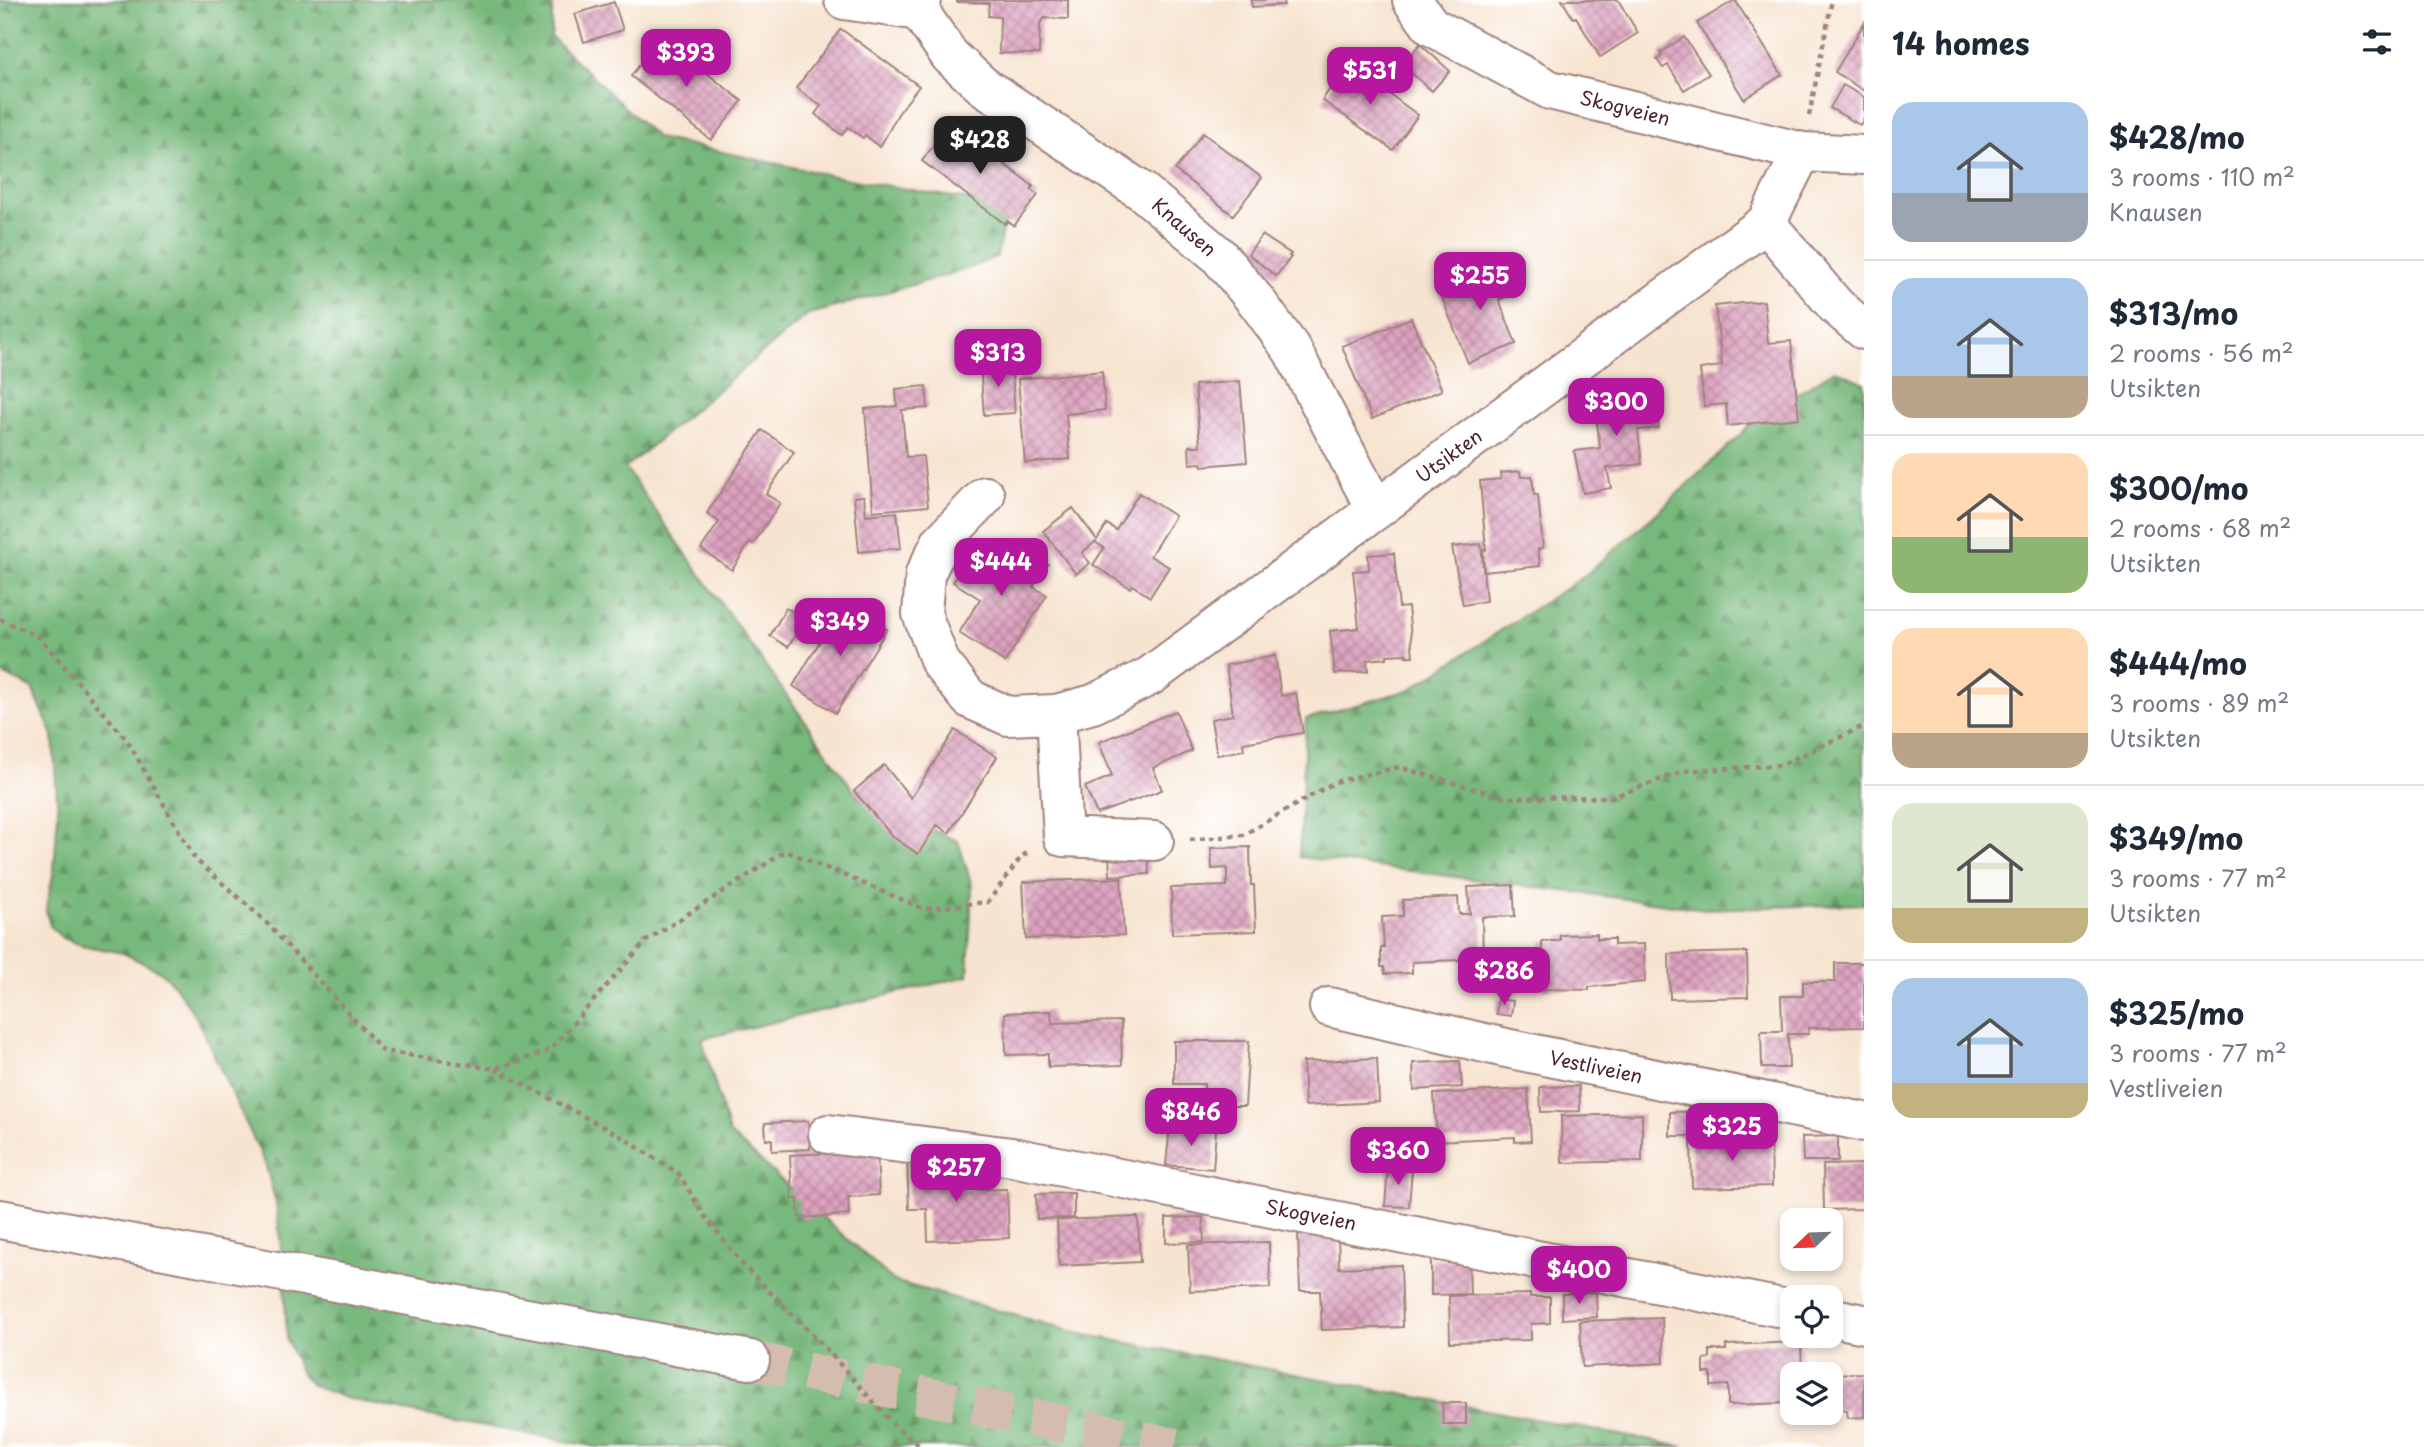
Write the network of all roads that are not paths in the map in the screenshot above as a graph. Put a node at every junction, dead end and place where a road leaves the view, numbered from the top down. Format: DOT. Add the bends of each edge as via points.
graph roads {
  1 [pos="844,0"];
  2 [pos="1412,0"];
  3 [pos="921,6"];
  4 [pos="1802,152"];
  5 [pos="1864,155"];
  6 [pos="1766,223"];
  7 [pos="1864,330"];
  8 [pos="985,496"];
  9 [pos="1376,510"];
  10 [pos="1056,714"];
  11 [pos="1154,841"];
  12 [pos="1329,1007"];
  13 [pos="1864,1122"];
  14 [pos="828,1134"];
  15 [pos="0,1219"];
  16 [pos="1780,1308"];
  17 [pos="1843,1320"];
  18 [pos="1864,1324"];
  19 [pos="750,1360"];
  1 -- 3 [label="street, Knausen"];
  2 -- 4 [label="street, Skogveien" via="1431,26 1550,90"];
  3 -- 9 [label="street, Knausen" via="950,57 984,86 1143,191 1218,256 1292,350"];
  4 -- 5 [label="street, Skogveien"];
  4 -- 6 [label="street, Utsikten"];
  6 -- 7 [label="street" via="1836,306"];
  6 -- 9 [label="street, Utsikten"];
  8 -- 10 [label="street, Utsikten" via="941,542 925,574 922,614 940,663 970,699 1008,716"];
  9 -- 10 [label="street, Utsikten" via="1150,676 1093,704"];
  10 -- 11 [label="street" via="1063,837"];
  12 -- 13 [label="street, Vestliveien"];
  14 -- 16 [label="street, Skogveien" via="1012,1157"];
  15 -- 19 [label="street"];
  17 -- 18 [label="street"];
}
